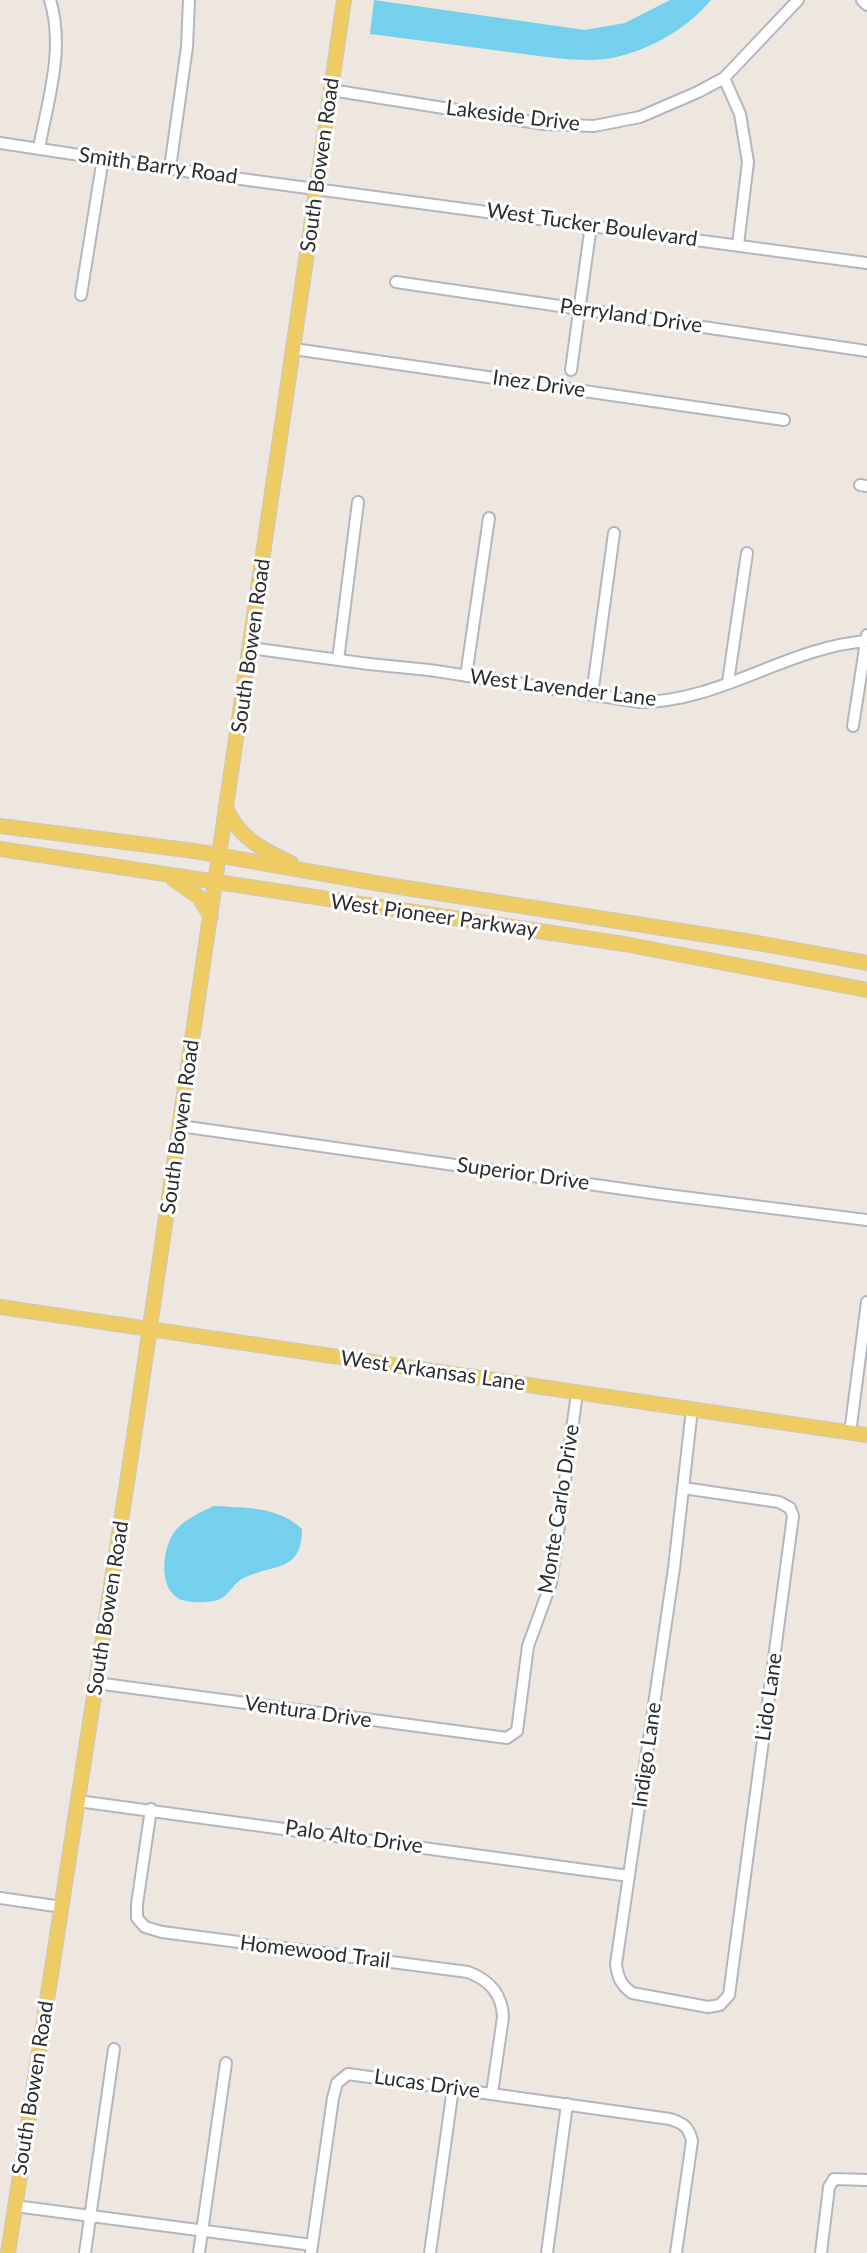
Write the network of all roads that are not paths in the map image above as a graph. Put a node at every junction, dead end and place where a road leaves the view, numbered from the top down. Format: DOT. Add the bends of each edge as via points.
graph roads {
  1 [pos="51,0"];
  2 [pos="189,0"];
  3 [pos="344,0"];
  4 [pos="798,0"];
  5 [pos="862,0"];
  6 [pos="867,5"];
  7 [pos="724,78"];
  8 [pos="331,90"];
  9 [pos="0,143"];
  10 [pos="39,148"];
  11 [pos="104,158"];
  12 [pos="170,168"];
  13 [pos="317,187"];
  14 [pos="591,225"];
  15 [pos="738,245"];
  16 [pos="867,263"];
  17 [pos="396,282"];
  18 [pos="81,295"];
  19 [pos="579,308"];
  20 [pos="294,349"];
  21 [pos="867,351"];
  22 [pos="571,370"];
  23 [pos="784,420"];
  24 [pos="358,501"];
  25 [pos="489,518"];
  26 [pos="614,533"];
  27 [pos="747,553"];
  28 [pos="867,639"];
  29 [pos="250,648"];
  30 [pos="338,660"];
  31 [pos="466,676"];
  32 [pos="728,682"];
  33 [pos="592,695"];
  34 [pos="853,726"];
  35 [pos="227,810"];
  36 [pos="0,826"];
  37 [pos="0,849"];
  38 [pos="220,856"];
  39 [pos="307,871"];
  40 [pos="158,874"];
  41 [pos="216,883"];
  42 [pos="509,903"];
  43 [pos="211,917"];
  44 [pos="500,926"];
  45 [pos="867,963"];
  46 [pos="867,990"];
  47 [pos="180,1126"];
  48 [pos="867,1220"];
  49 [pos="867,1302"];
  50 [pos="0,1306"];
  51 [pos="150,1329"];
  52 [pos="577,1393"];
  53 [pos="692,1409"];
  54 [pos="850,1433"];
  55 [pos="867,1435"];
  56 [pos="683,1488"];
  57 [pos="96,1683"];
  58 [pos="517,1731"];
  59 [pos="78,1801"];
  60 [pos="151,1809"];
  61 [pos="629,1876"];
  62 [pos="0,1898"];
  63 [pos="62,1907"];
  64 [pos="729,1995"];
  65 [pos="114,2049"];
  66 [pos="226,2063"];
  67 [pos="453,2088"];
  68 [pos="492,2093"];
  69 [pos="567,2104"];
  70 [pos="867,2180"];
  71 [pos="15,2206"];
  72 [pos="90,2216"];
  73 [pos="202,2231"];
  74 [pos="312,2249"];
  75 [pos="8,2253"];
  76 [pos="85,2253"];
  77 [pos="199,2253"];
  78 [pos="430,2253"];
  79 [pos="547,2253"];
  80 [pos="676,2253"];
  81 [pos="821,2253"];
  1 -- 10 [label="street" via="58,32"];
  2 -- 12 [label="street" via="187,47"];
  3 -- 8 [label="main road, South Bowen Road"];
  4 -- 7 [label="street, Lakeside Drive"];
  5 -- 6 [label="street"];
  7 -- 8 [label="street, Lakeside Drive" via="640,117 594,126 544,124"];
  7 -- 15 [label="street" via="740,114 748,162"];
  8 -- 13 [label="main road, South Bowen Road"];
  9 -- 10 [label="street, Smith Barry Road"];
  10 -- 11 [label="street, Smith Barry Road"];
  11 -- 12 [label="street, Smith Barry Road"];
  11 -- 18 [label="street"];
  12 -- 13 [label="street, Smith Barry Road"];
  13 -- 14 [label="street, West Tucker Boulevard"];
  13 -- 20 [label="main road, South Bowen Road"];
  14 -- 15 [label="street, West Tucker Boulevard"];
  14 -- 19 [label="street"];
  15 -- 16 [label="street, West Tucker Boulevard"];
  17 -- 19 [label="street, Perryland Drive"];
  19 -- 21 [label="street, Perryland Drive"];
  19 -- 22 [label="street"];
  20 -- 23 [label="street, Inez Drive"];
  20 -- 29 [label="main road, South Bowen Road"];
  24 -- 30 [label="street"];
  25 -- 31 [label="street"];
  26 -- 33 [label="street"];
  27 -- 32 [label="street"];
  28 -- 32 [label="street, West Lavender Lane" via="822,648"];
  28 -- 34 [label="street"];
  29 -- 30 [label="street, West Lavender Lane"];
  29 -- 35 [label="main road, South Bowen Road"];
  30 -- 31 [label="street, West Lavender Lane"];
  31 -- 33 [label="street, West Lavender Lane"];
  32 -- 33 [label="street, West Lavender Lane" via="658,702"];
  35 -- 38 [label="main road, South Bowen Road"];
  35 -- 39 [label="main road" via="238,832 249,841"];
  36 -- 38 [label="main road, West Pioneer Parkway"];
  37 -- 40 [label="main road, West Pioneer Parkway"];
  38 -- 39 [label="main road, West Pioneer Parkway"];
  38 -- 41 [label="main road, South Bowen Road"];
  39 -- 42 [label="main road, West Pioneer Parkway"];
  40 -- 41 [label="main road, West Pioneer Parkway"];
  40 -- 43 [label="main road" via="183,884 199,897"];
  41 -- 43 [label="main road, South Bowen Road"];
  41 -- 44 [label="main road, West Pioneer Parkway"];
  42 -- 44 [label="main road"];
  42 -- 45 [label="main road, West Pioneer Parkway"];
  43 -- 47 [label="main road, South Bowen Road"];
  44 -- 46 [label="main road, West Pioneer Parkway" via="647,948"];
  47 -- 48 [label="street, Superior Drive"];
  47 -- 51 [label="main road, South Bowen Road"];
  49 -- 54 [label="street"];
  50 -- 51 [label="main road, West Arkansas Lane"];
  51 -- 52 [label="main road, West Arkansas Lane"];
  51 -- 57 [label="main road, South Bowen Road"];
  52 -- 53 [label="main road, West Arkansas Lane"];
  52 -- 58 [label="street, Monte Carlo Drive" via="551,1583 528,1646"];
  53 -- 54 [label="main road, West Arkansas Lane"];
  53 -- 56 [label="street, Indigo Lane"];
  54 -- 55 [label="main road, West Arkansas Lane"];
  56 -- 61 [label="street, Indigo Lane"];
  56 -- 64 [label="street, Lido Lane" via="779,1502 790,1508 793,1516"];
  57 -- 58 [label="street, Ventura Drive" via="492,1737 507,1738"];
  57 -- 59 [label="main road, South Bowen Road"];
  59 -- 60 [label="street, Palo Alto Drive"];
  59 -- 63 [label="main road, South Bowen Road"];
  60 -- 61 [label="street, Palo Alto Drive"];
  60 -- 68 [label="street, Homewood Trail" via="137,1904 137,1918 145,1927 482,1977 494,1988 504,2017"];
  61 -- 64 [label="street, Indigo Lane" via="616,1965 624,1987 632,1993 708,2007 720,2005"];
  62 -- 63 [label="street"];
  63 -- 71 [label="main road, South Bowen Road"];
  65 -- 72 [label="street"];
  66 -- 73 [label="street"];
  67 -- 68 [label="street, Lucas Drive"];
  67 -- 74 [label="street, Lucas Drive" via="348,2074 337,2083"];
  67 -- 78 [label="street"];
  68 -- 69 [label="street, Lucas Drive"];
  69 -- 79 [label="street"];
  69 -- 80 [label="street, Lucas Drive" via="670,2118 687,2127 692,2141"];
  70 -- 81 [label="street" via="834,2179 829,2187"];
  71 -- 72 [label="street"];
  71 -- 75 [label="main road, South Bowen Road"];
  72 -- 73 [label="street"];
  72 -- 76 [label="street"];
  73 -- 74 [label="street"];
  73 -- 77 [label="street"];
}
